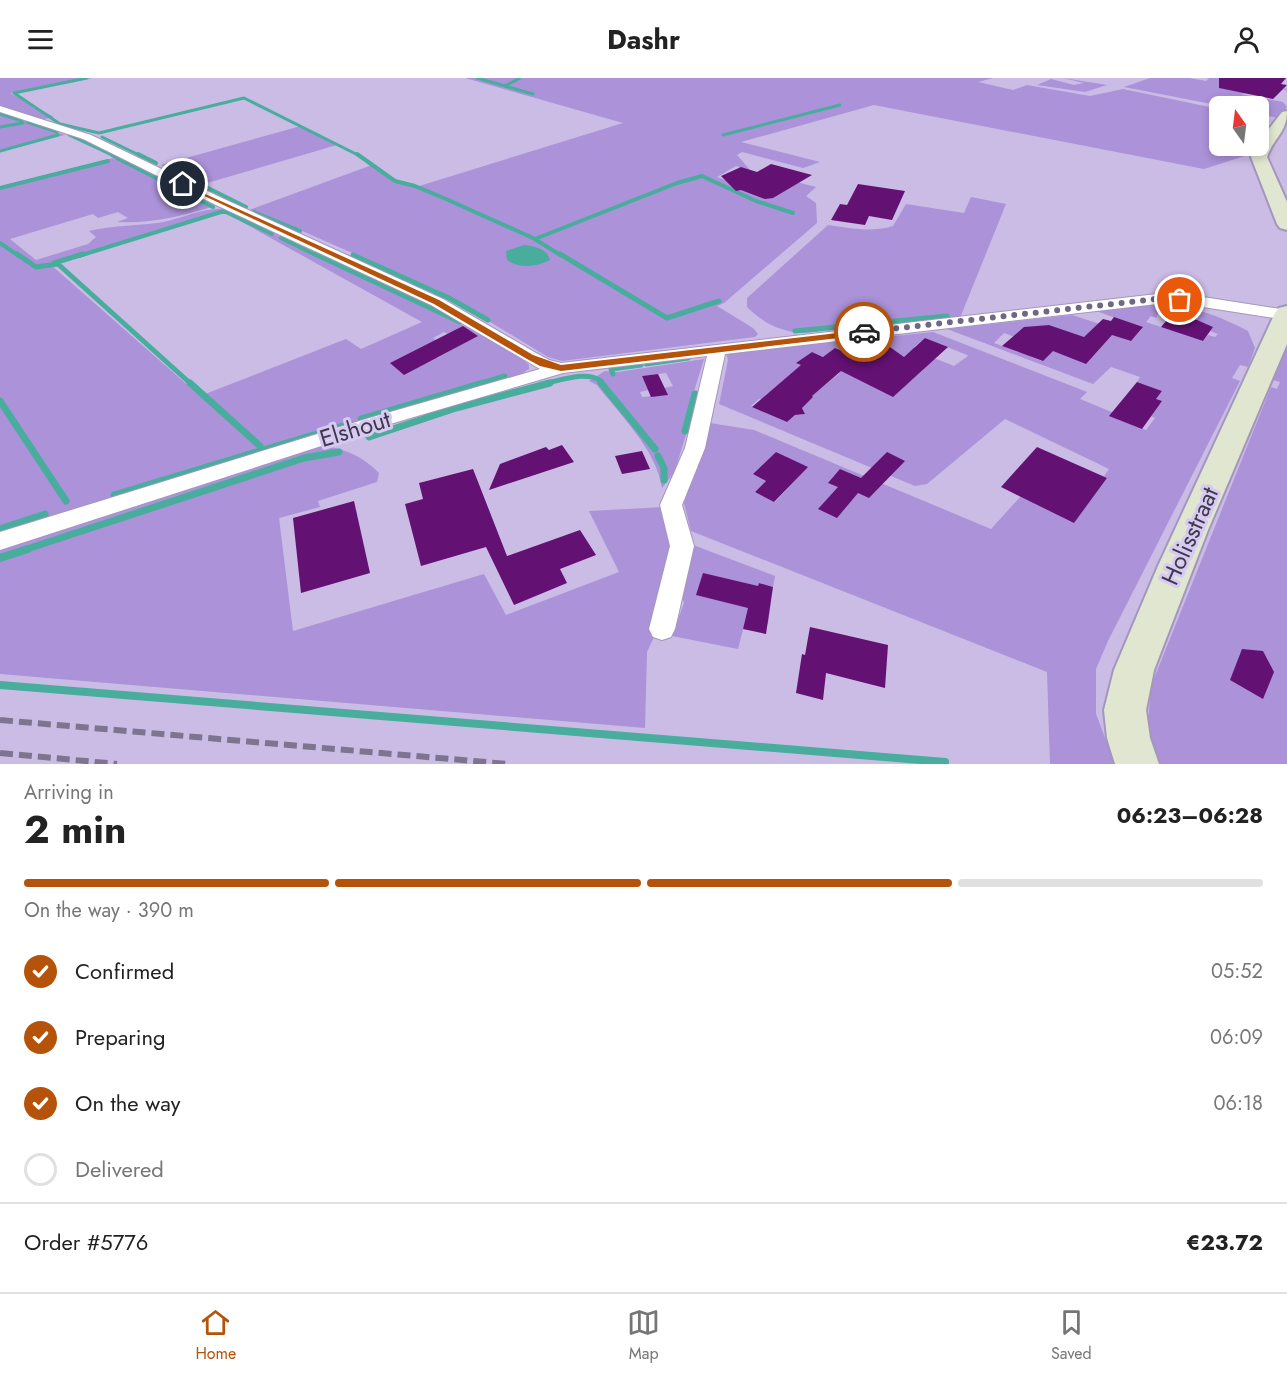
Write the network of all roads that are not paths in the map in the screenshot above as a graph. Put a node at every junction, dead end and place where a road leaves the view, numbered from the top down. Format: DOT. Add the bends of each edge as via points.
graph roads {
  1 [pos="0,110"];
  2 [pos="1287,115"];
  3 [pos="1287,224"];
  4 [pos="1287,314"];
  5 [pos="718,348"];
  6 [pos="561,368"];
  7 [pos="0,541"];
  8 [pos="662,629"];
  9 [pos="1137,764"];
  1 -- 6 [label="street" via="87,137 436,302 543,364"];
  2 -- 3 [label="street" via="1259,157"];
  4 -- 5 [label="street, Elshout" via="1157,299"];
  4 -- 9 [label="street, Holisstraat" via="1273,353 1175,566 1132,674 1125,711"];
  5 -- 6 [label="street, Elshout"];
  5 -- 8 [label="street" via="695,448 671,505 682,546"];
  6 -- 7 [label="street, Elshout"];
}
